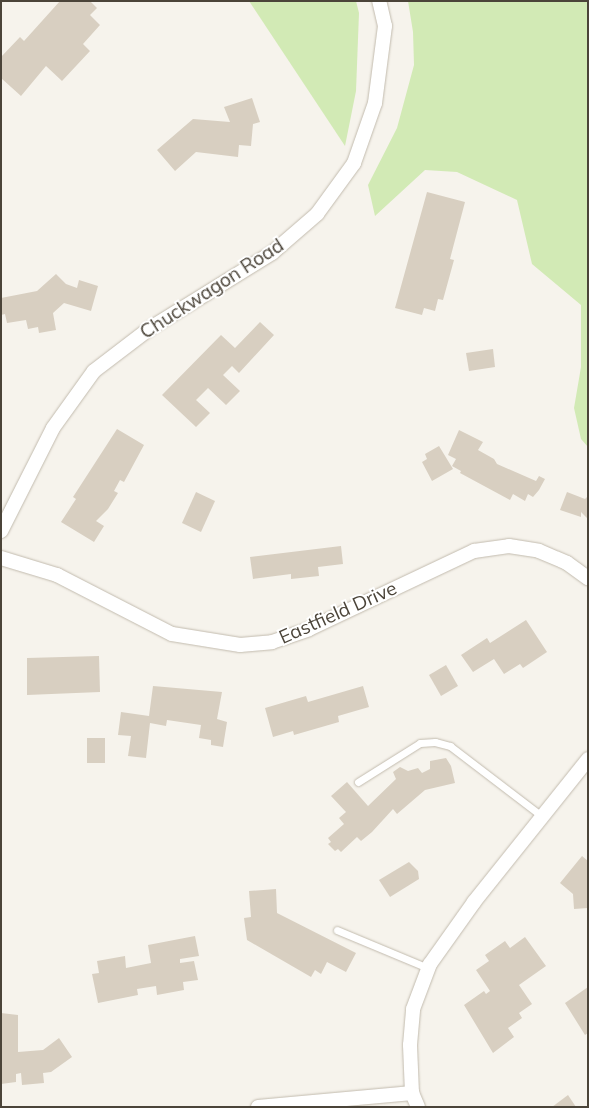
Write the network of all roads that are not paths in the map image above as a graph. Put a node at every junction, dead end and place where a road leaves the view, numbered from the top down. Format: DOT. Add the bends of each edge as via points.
graph roads {
  1 [pos="379,1"];
  2 [pos="1,531"];
  3 [pos="1,558"];
  4 [pos="588,578"];
  5 [pos="588,759"];
  6 [pos="358,782"];
  7 [pos="543,817"];
  8 [pos="337,930"];
  9 [pos="428,968"];
  10 [pos="412,1093"];
  11 [pos="258,1107"];
  12 [pos="418,1107"];
  1 -- 2 [label="street, Chuckwagon Road" via="385,26 375,103 348,170 317,214 272,253 149,329 94,371 53,428"];
  3 -- 4 [label="street, Eastfield Drive" via="57,575 172,634 240,644 272,642 309,629 474,551 509,546 539,551 567,563"];
  5 -- 7 [label="street"];
  6 -- 7 [label="lane" via="420,743 435,742 450,746"];
  7 -- 9 [label="street" via="474,902"];
  8 -- 9 [label="lane"];
  9 -- 10 [label="street" via="413,1009 410,1045"];
  10 -- 11 [label="street"];
  10 -- 12 [label="street"];
}
